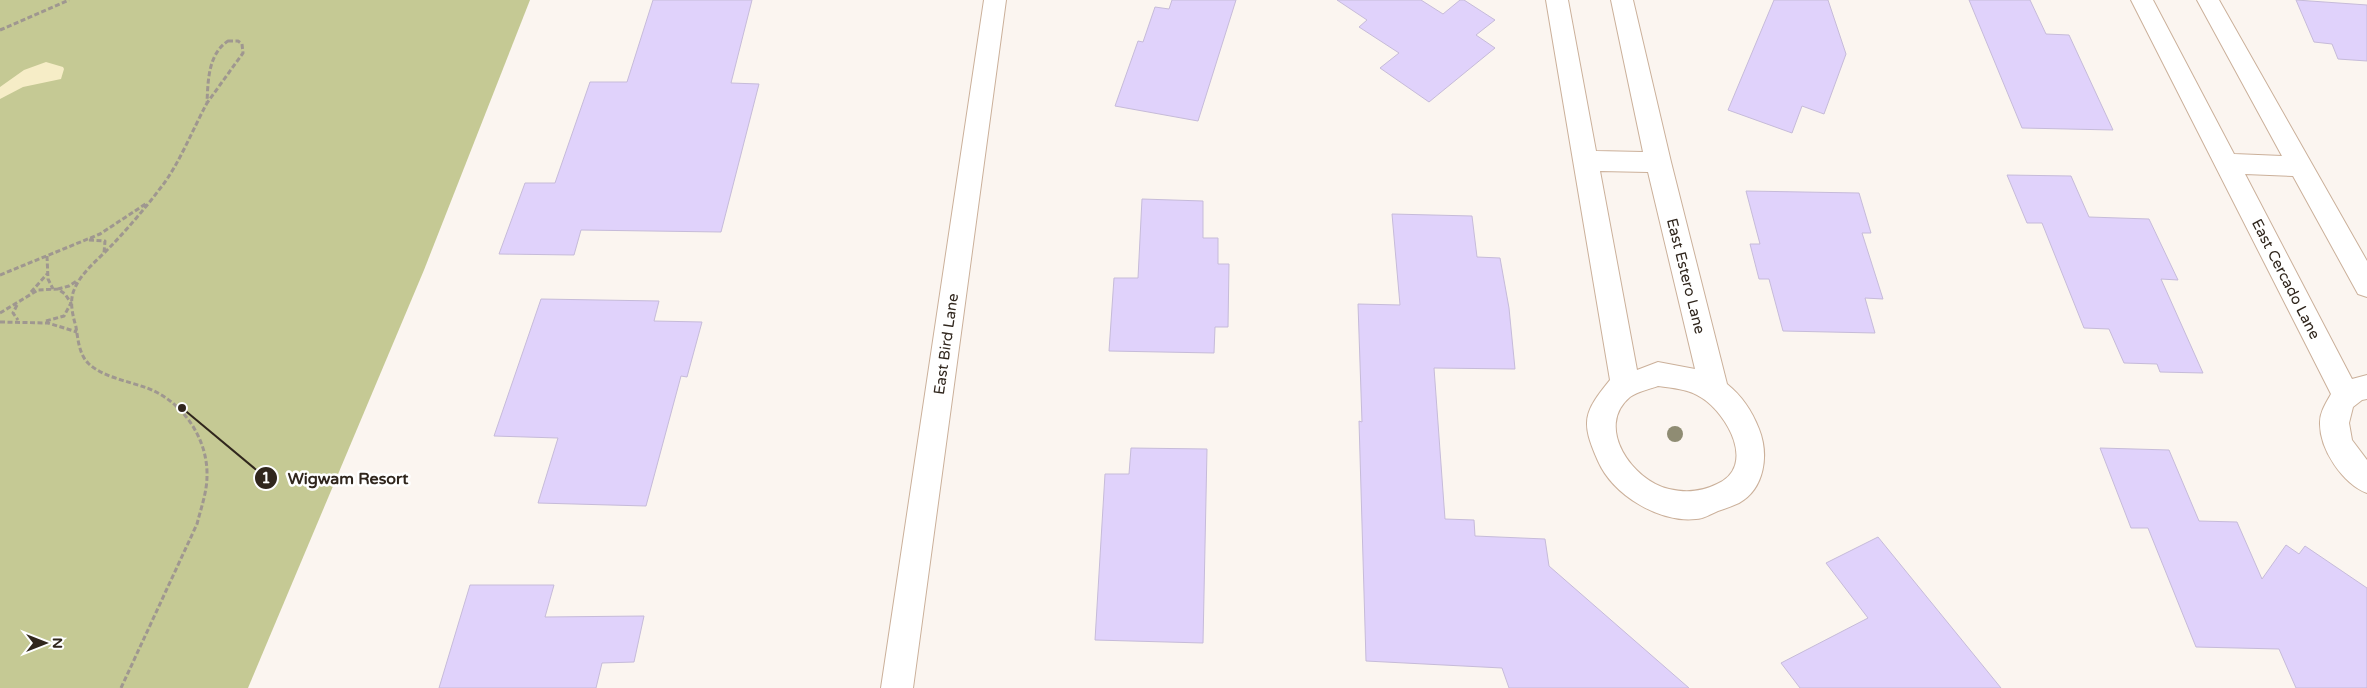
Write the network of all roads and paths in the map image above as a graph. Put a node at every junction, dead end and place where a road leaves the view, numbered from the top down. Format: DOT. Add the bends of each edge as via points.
graph roads {
  1 [pos="68,0"];
  2 [pos="995,0"];
  3 [pos="1557,0"];
  4 [pos="1622,0"];
  5 [pos="2142,0"];
  6 [pos="2208,0"];
  7 [pos="0,30"];
  8 [pos="208,103"];
  9 [pos="1586,161"];
  10 [pos="1658,162"];
  11 [pos="2227,164"];
  12 [pos="2301,166"];
  13 [pos="151,200"];
  14 [pos="83,241"];
  15 [pos="47,256"];
  16 [pos="101,258"];
  17 [pos="48,272"];
  18 [pos="0,275"];
  19 [pos="81,278"];
  20 [pos="2367,286"];
  21 [pos="56,289"];
  22 [pos="25,296"];
  23 [pos="19,302"];
  24 [pos="71,303"];
  25 [pos="0,313"];
  26 [pos="19,321"];
  27 [pos="46,321"];
  28 [pos="0,322"];
  29 [pos="77,332"];
  30 [pos="1625,383"];
  31 [pos="1714,390"];
  32 [pos="2356,391"];
  33 [pos="2367,480"];
  34 [pos="121,688"];
  35 [pos="897,688"];
  1 -- 7 [label="path"];
  2 -- 35 [label="street, East Bird Lane"];
  3 -- 9 [label="street"];
  4 -- 10 [label="street, East Estero Lane"];
  5 -- 11 [label="street, East Cercado Lane"];
  6 -- 12 [label="street"];
  8 -- 8 [label="path" via="210,70 219,48 228,41 238,41 242,44 243,53"];
  8 -- 13 [label="path" via="173,168"];
  9 -- 10 [label="street"];
  9 -- 30 [label="street"];
  10 -- 31 [label="street, East Estero Lane"];
  11 -- 12 [label="street"];
  11 -- 32 [label="street, East Cercado Lane"];
  12 -- 20 [label="street"];
  13 -- 14 [label="path"];
  13 -- 16 [label="path"];
  14 -- 15 [label="path"];
  14 -- 16 [label="path" via="105,241 106,248"];
  15 -- 17 [label="path"];
  15 -- 18 [label="path"];
  16 -- 19 [label="path"];
  17 -- 21 [label="path" via="49,283"];
  17 -- 22 [label="path" via="42,282"];
  19 -- 21 [label="path"];
  19 -- 24 [label="path" via="73,291"];
  21 -- 22 [label="path" via="38,290"];
  21 -- 24 [label="path"];
  22 -- 23 [label="path"];
  23 -- 25 [label="path"];
  23 -- 26 [label="path" via="13,313"];
  24 -- 27 [label="path" via="64,316"];
  24 -- 29 [label="path"];
  26 -- 27 [label="path"];
  26 -- 28 [label="path"];
  27 -- 29 [label="path"];
  29 -- 34 [label="path" via="84,358 89,364 154,390 184,414 204,445 207,466 202,508 191,539"];
  30 -- 31 [label="street" via="1658,374 1697,381"];
  30 -- 31 [label="street" via="1609,397 1601,416 1600,436 1608,458 1624,478 1645,494 1670,504 1696,506 1719,501 1738,488 1749,471 1752,450 1746,428 1733,408"];
  32 -- 33 [label="street" via="2337,407 2334,422 2338,444"];
}
